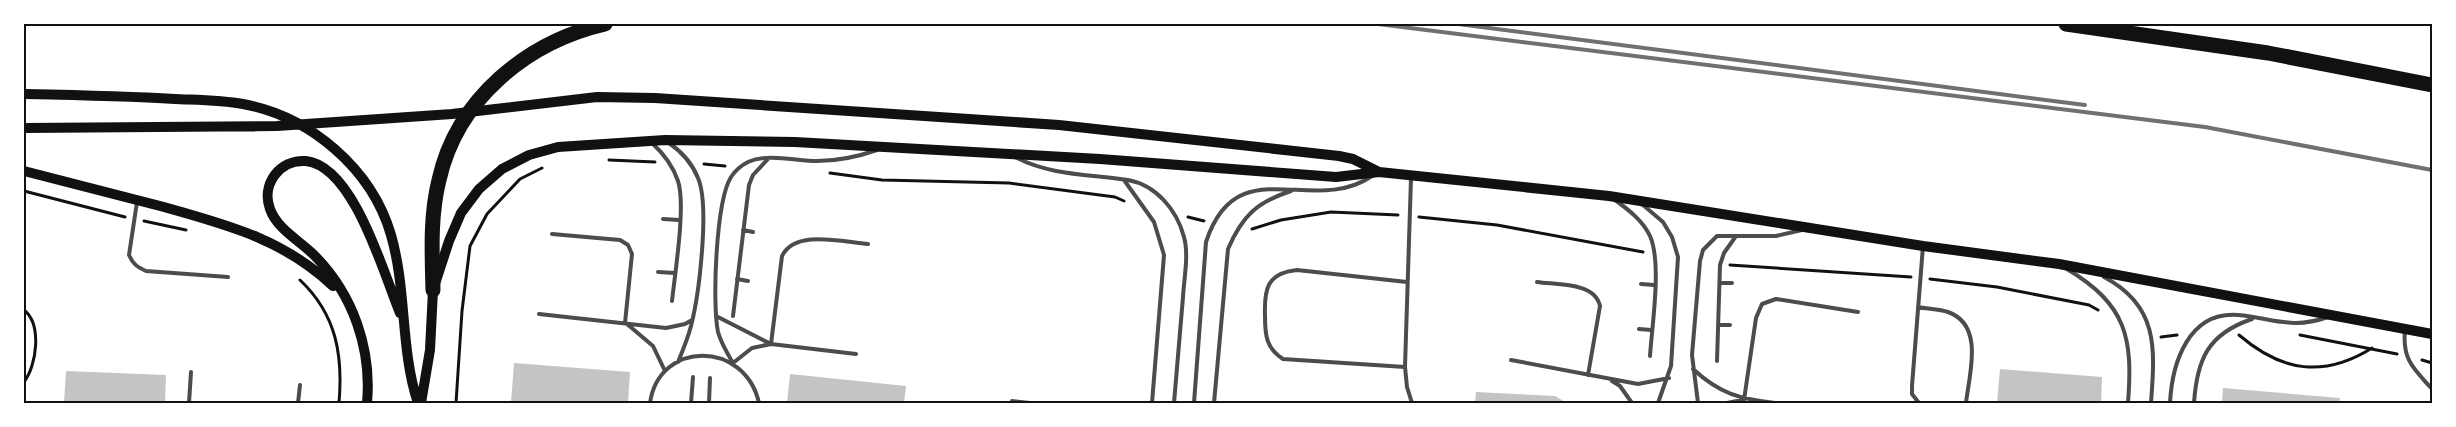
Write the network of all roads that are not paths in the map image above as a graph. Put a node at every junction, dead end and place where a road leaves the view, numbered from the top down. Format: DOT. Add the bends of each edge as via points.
graph roads {
  1 [pos="605,24"];
  2 [pos="2066,24"];
  3 [pos="2432,85"];
  4 [pos="24,94"];
  5 [pos="24,128"];
  6 [pos="665,140"];
  7 [pos="651,142"];
  8 [pos="886,147"];
  9 [pos="1011,154"];
  10 [pos="768,159"];
  11 [pos="24,171"];
  12 [pos="1379,172"];
  13 [pos="1411,175"];
  14 [pos="1124,180"];
  15 [pos="1293,190"];
  16 [pos="1609,196"];
  17 [pos="138,200"];
  18 [pos="1634,200"];
  19 [pos="663,219"];
  20 [pos="679,220"];
  21 [pos="1807,228"];
  22 [pos="743,230"];
  23 [pos="753,232"];
  24 [pos="552,234"];
  25 [pos="1736,236"];
  26 [pos="868,244"];
  27 [pos="1923,246"];
  28 [pos="2059,264"];
  29 [pos="2080,269"];
  30 [pos="658,272"];
  31 [pos="675,273"];
  32 [pos="228,277"];
  33 [pos="737,279"];
  34 [pos="748,281"];
  35 [pos="1407,282"];
  36 [pos="1536,282"];
  37 [pos="1720,283"];
  38 [pos="1732,283"];
  39 [pos="1641,284"];
  40 [pos="1654,285"];
  41 [pos="434,290"];
  42 [pos="347,298"];
  43 [pos="672,301"];
  44 [pos="1918,308"];
  45 [pos="1858,312"];
  46 [pos="539,314"];
  47 [pos="2334,315"];
  48 [pos="716,316"];
  49 [pos="733,316"];
  50 [pos="692,319"];
  51 [pos="2254,319"];
  52 [pos="625,323"];
  53 [pos="405,324"];
  54 [pos="1718,325"];
  55 [pos="1730,325"];
  56 [pos="2405,328"];
  57 [pos="1639,329"];
  58 [pos="1651,330"];
  59 [pos="2432,334"];
  60 [pos="772,344"];
  61 [pos="856,354"];
  62 [pos="1650,356"];
  63 [pos="1511,360"];
  64 [pos="1717,361"];
  65 [pos="678,362"];
  66 [pos="733,363"];
  67 [pos="1405,367"];
  68 [pos="1693,370"];
  69 [pos="665,371"];
  70 [pos="191,372"];
  71 [pos="1588,374"];
  72 [pos="693,377"];
  73 [pos="710,378"];
  74 [pos="1608,378"];
  75 [pos="1668,378"];
  76 [pos="300,385"];
  77 [pos="2432,390"];
  78 [pos="1744,400"];
  79 [pos="1012,401"];
  80 [pos="189,403"];
  81 [pos="298,403"];
  82 [pos="367,403"];
  83 [pos="420,403"];
  84 [pos="650,403"];
  85 [pos="691,403"];
  86 [pos="709,403"];
  87 [pos="759,403"];
  88 [pos="1030,403"];
  89 [pos="1152,403"];
  90 [pos="1174,403"];
  91 [pos="1194,403"];
  92 [pos="1214,403"];
  93 [pos="1412,403"];
  94 [pos="1632,403"];
  95 [pos="1658,403"];
  96 [pos="1698,403"];
  97 [pos="1726,403"];
  98 [pos="1775,403"];
  99 [pos="1919,403"];
  100 [pos="1966,403"];
  101 [pos="2128,403"];
  102 [pos="2151,403"];
  103 [pos="2170,403"];
  104 [pos="2194,403"];
  1 -- 41 [label="highway" via="564,36 523,58 505,72 470,113 448,149 438,181 432,240"];
  2 -- 3 [label="highway" via="2268,53"];
  4 -- 53 [label="main road" via="243,104 276,113 307,128 353,167 378,203 395,251"];
  5 -- 12 [label="main road" via="189,128 364,122 597,98 713,101 1059,125 1339,156"];
  6 -- 7 [label="main road"];
  6 -- 8 [label="main road"];
  6 -- 50 [label="lane" via="690,162 703,196 704,214"];
  7 -- 20 [label="lane" via="671,164 679,183"];
  7 -- 41 [label="main road" via="558,148 529,155 502,169 479,189 461,213"];
  8 -- 9 [label="main road"];
  8 -- 10 [label="lane" via="840,159"];
  9 -- 12 [label="main road" via="1336,177"];
  9 -- 14 [label="lane" via="1045,170"];
  10 -- 22 [label="lane" via="753,175 749,185"];
  10 -- 48 [label="lane" via="748,162 740,167 732,176 722,202"];
  11 -- 17 [label="main road"];
  12 -- 13 [label="main road"];
  12 -- 15 [label="lane" via="1364,182 1332,192"];
  13 -- 16 [label="main road"];
  13 -- 35 [label="lane"];
  14 -- 89 [label="lane" via="1154,222 1164,255"];
  14 -- 90 [label="lane" via="1156,193 1175,214 1184,238 1186,263"];
  15 -- 91 [label="lane" via="1255,189 1238,197 1212,223 1204,261"];
  15 -- 92 [label="lane" via="1270,197 1251,211 1236,230 1228,249"];
  16 -- 18 [label="main road"];
  16 -- 40 [label="lane" via="1640,220 1650,236 1655,254"];
  17 -- 32 [label="lane" via="129,247 132,263 146,271"];
  17 -- 42 [label="main road" via="256,235 305,262"];
  18 -- 21 [label="main road"];
  18 -- 75 [label="lane" via="1650,209 1662,222 1672,237 1678,257 1673,354"];
  19 -- 20 [label="lane"];
  20 -- 31 [label="lane"];
  21 -- 25 [label="lane" via="1776,236"];
  21 -- 27 [label="main road"];
  22 -- 23 [label="lane"];
  22 -- 33 [label="lane"];
  24 -- 52 [label="lane" via="620,240 628,245 632,254"];
  25 -- 37 [label="lane" via="1724,253"];
  25 -- 68 [label="lane" via="1717,236 1703,250"];
  26 -- 60 [label="lane" via="802,240 786,248 782,256"];
  27 -- 28 [label="main road"];
  27 -- 44 [label="lane"];
  28 -- 29 [label="main road"];
  28 -- 101 [label="lane" via="2084,279 2104,297 2120,319 2129,345 2131,365"];
  29 -- 47 [label="main road"];
  29 -- 102 [label="lane" via="2105,277 2127,292 2143,313 2153,338"];
  30 -- 31 [label="lane"];
  31 -- 43 [label="lane"];
  33 -- 34 [label="lane"];
  33 -- 49 [label="lane"];
  35 -- 67 [label="lane"];
  35 -- 67 [label="lane" via="1297,270 1276,276 1264,295 1268,345 1283,359"];
  36 -- 71 [label="lane" via="1588,289 1599,299"];
  37 -- 38 [label="lane"];
  37 -- 54 [label="lane"];
  39 -- 40 [label="lane"];
  40 -- 58 [label="lane"];
  41 -- 83 [label="main road" via="430,350"];
  42 -- 53 [label="main road" via="314,255 287,232 270,211 268,195 272,178 289,164 300,161 322,166 344,189 368,229"];
  42 -- 82 [label="main road" via="366,352"];
  44 -- 99 [label="lane" via="1912,394"];
  44 -- 100 [label="lane" via="1948,312 1965,325 1970,334 1972,345"];
  45 -- 78 [label="lane" via="1776,299 1762,304 1756,318"];
  46 -- 52 [label="lane"];
  47 -- 51 [label="lane" via="2298,324"];
  47 -- 56 [label="main road"];
  48 -- 60 [label="lane"];
  48 -- 66 [label="lane" via="718,333"];
  50 -- 52 [label="lane" via="666,328"];
  50 -- 65 [label="lane"];
  51 -- 103 [label="lane" via="2238,315 2220,316 2191,334 2174,368"];
  51 -- 104 [label="lane" via="2224,332 2211,343 2196,379"];
  52 -- 69 [label="lane" via="653,346"];
  53 -- 83 [label="main road" via="407,353"];
  54 -- 55 [label="lane"];
  54 -- 64 [label="lane"];
  56 -- 59 [label="main road"];
  56 -- 77 [label="lane" via="2407,356"];
  57 -- 58 [label="lane"];
  58 -- 62 [label="lane"];
  60 -- 61 [label="lane"];
  60 -- 66 [label="lane" via="752,348"];
  63 -- 71 [label="lane"];
  65 -- 66 [label="lane" via="696,356 715,356"];
  65 -- 69 [label="lane"];
  66 -- 87 [label="lane" via="747,375"];
  67 -- 93 [label="lane"];
  68 -- 78 [label="lane" via="1716,387"];
  68 -- 96 [label="lane"];
  69 -- 84 [label="lane" via="656,382"];
  70 -- 80 [label="lane"];
  71 -- 74 [label="lane"];
  72 -- 85 [label="lane"];
  73 -- 86 [label="lane"];
  74 -- 75 [label="lane" via="1638,384"];
  74 -- 94 [label="lane" via="1620,386"];
  75 -- 95 [label="lane"];
  76 -- 81 [label="lane"];
  78 -- 97 [label="lane"];
  78 -- 98 [label="lane"];
  79 -- 88 [label="lane"];
}
